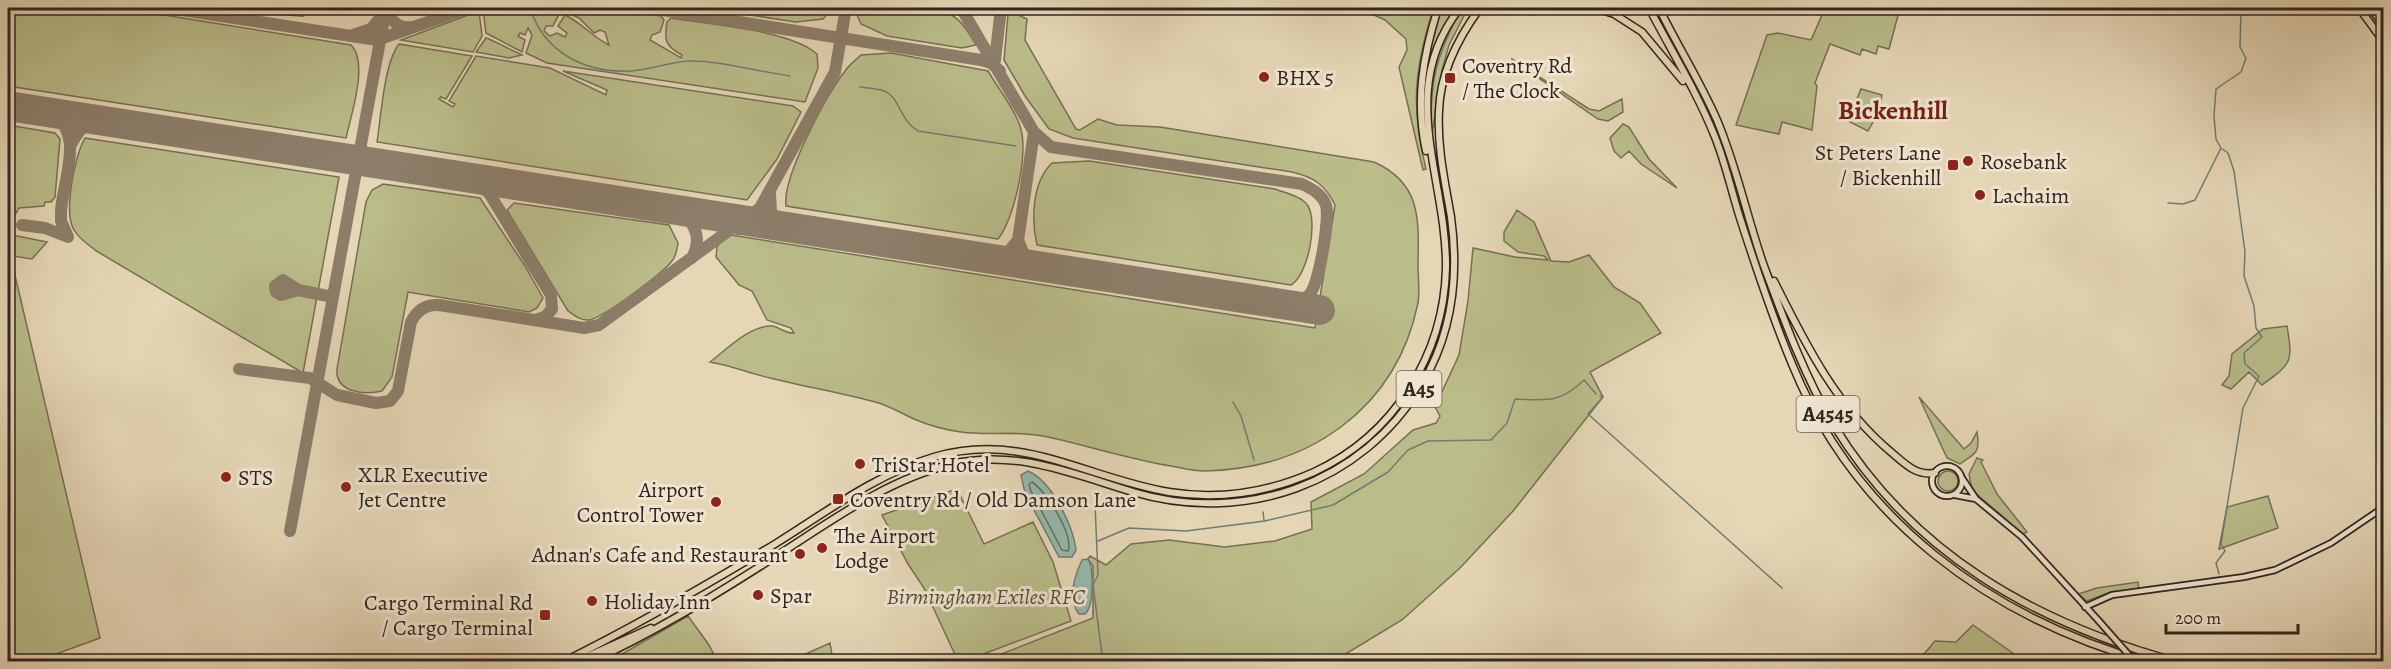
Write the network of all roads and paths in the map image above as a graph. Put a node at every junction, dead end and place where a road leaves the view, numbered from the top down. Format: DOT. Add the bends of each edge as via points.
graph roads {
  1 [pos="1438,8"];
  2 [pos="1446,8"];
  3 [pos="1460,8"];
  4 [pos="1595,8"];
  5 [pos="1649,8"];
  6 [pos="1659,8"];
  7 [pos="2359,8"];
  8 [pos="2371,8"];
  9 [pos="1477,11"];
  10 [pos="2384,26"];
  11 [pos="2384,42"];
  12 [pos="1695,95"];
  13 [pos="1435,182"];
  14 [pos="1760,254"];
  15 [pos="1935,473"];
  16 [pos="1962,478"];
  17 [pos="1954,494"];
  18 [pos="1976,499"];
  19 [pos="2384,507"];
  20 [pos="2085,607"];
  21 [pos="671,621"];
  22 [pos="612,652"];
  23 [pos="563,662"];
  24 [pos="574,662"];
  25 [pos="590,662"];
  26 [pos="600,662"];
  27 [pos="2135,662"];
  28 [pos="2148,662"];
  29 [pos="2178,662"];
  1 -- 13 [label="highway" via="1425,48 1419,103"];
  2 -- 9 [label="highway, bridge"];
  3 -- 13 [label="highway, A45" via="1442,38 1426,93"];
  4 -- 12 [label="highway, A4545" via="1614,14 1642,32"];
  5 -- 12 [label="highway, A4545"];
  6 -- 14 [label="highway, A4545" via="1717,119"];
  7 -- 11 [label="highway"];
  8 -- 10 [label="highway"];
  9 -- 21 [label="highway, A45" via="1449,61 1439,111 1439,140 1455,254 1450,309 1442,340 1423,383 1389,430 1364,452 1300,489 1222,505 1167,501 1060,468 1008,459 948,465 891,486"];
  12 -- 28 [label="highway, A4545" via="1715,137 1792,366 1819,419 1860,481 1904,530 1991,596 2055,629"];
  13 -- 23 [label="highway, A45" via="1446,268 1435,337 1408,391 1385,421 1333,463 1282,484 1219,495 1169,491 1028,451 957,450 887,475 660,613"];
  14 -- 15 [label="highway" via="1818,367 1850,411 1908,466 1921,473"];
  14 -- 29 [label="highway, A4545" via="1798,354 1824,408 1868,474 1905,516 1974,572 2052,619 2110,642"];
  15 -- 16 [label="main road" via="1950,467"];
  15 -- 17 [label="main road" via="1936,491 1944,496"];
  16 -- 17 [label="main road" via="1961,487"];
  16 -- 18 [label="main road"];
  17 -- 18 [label="main road"];
  18 -- 20 [label="main road" via="2022,537"];
  19 -- 20 [label="main road" via="2331,543 2275,570 2112,595"];
  20 -- 27 [label="main road, bridge"];
  21 -- 22 [label="highway, A45"];
  21 -- 24 [label="highway"];
  22 -- 25 [label="highway, A45"];
  22 -- 26 [label="main road"];
}
